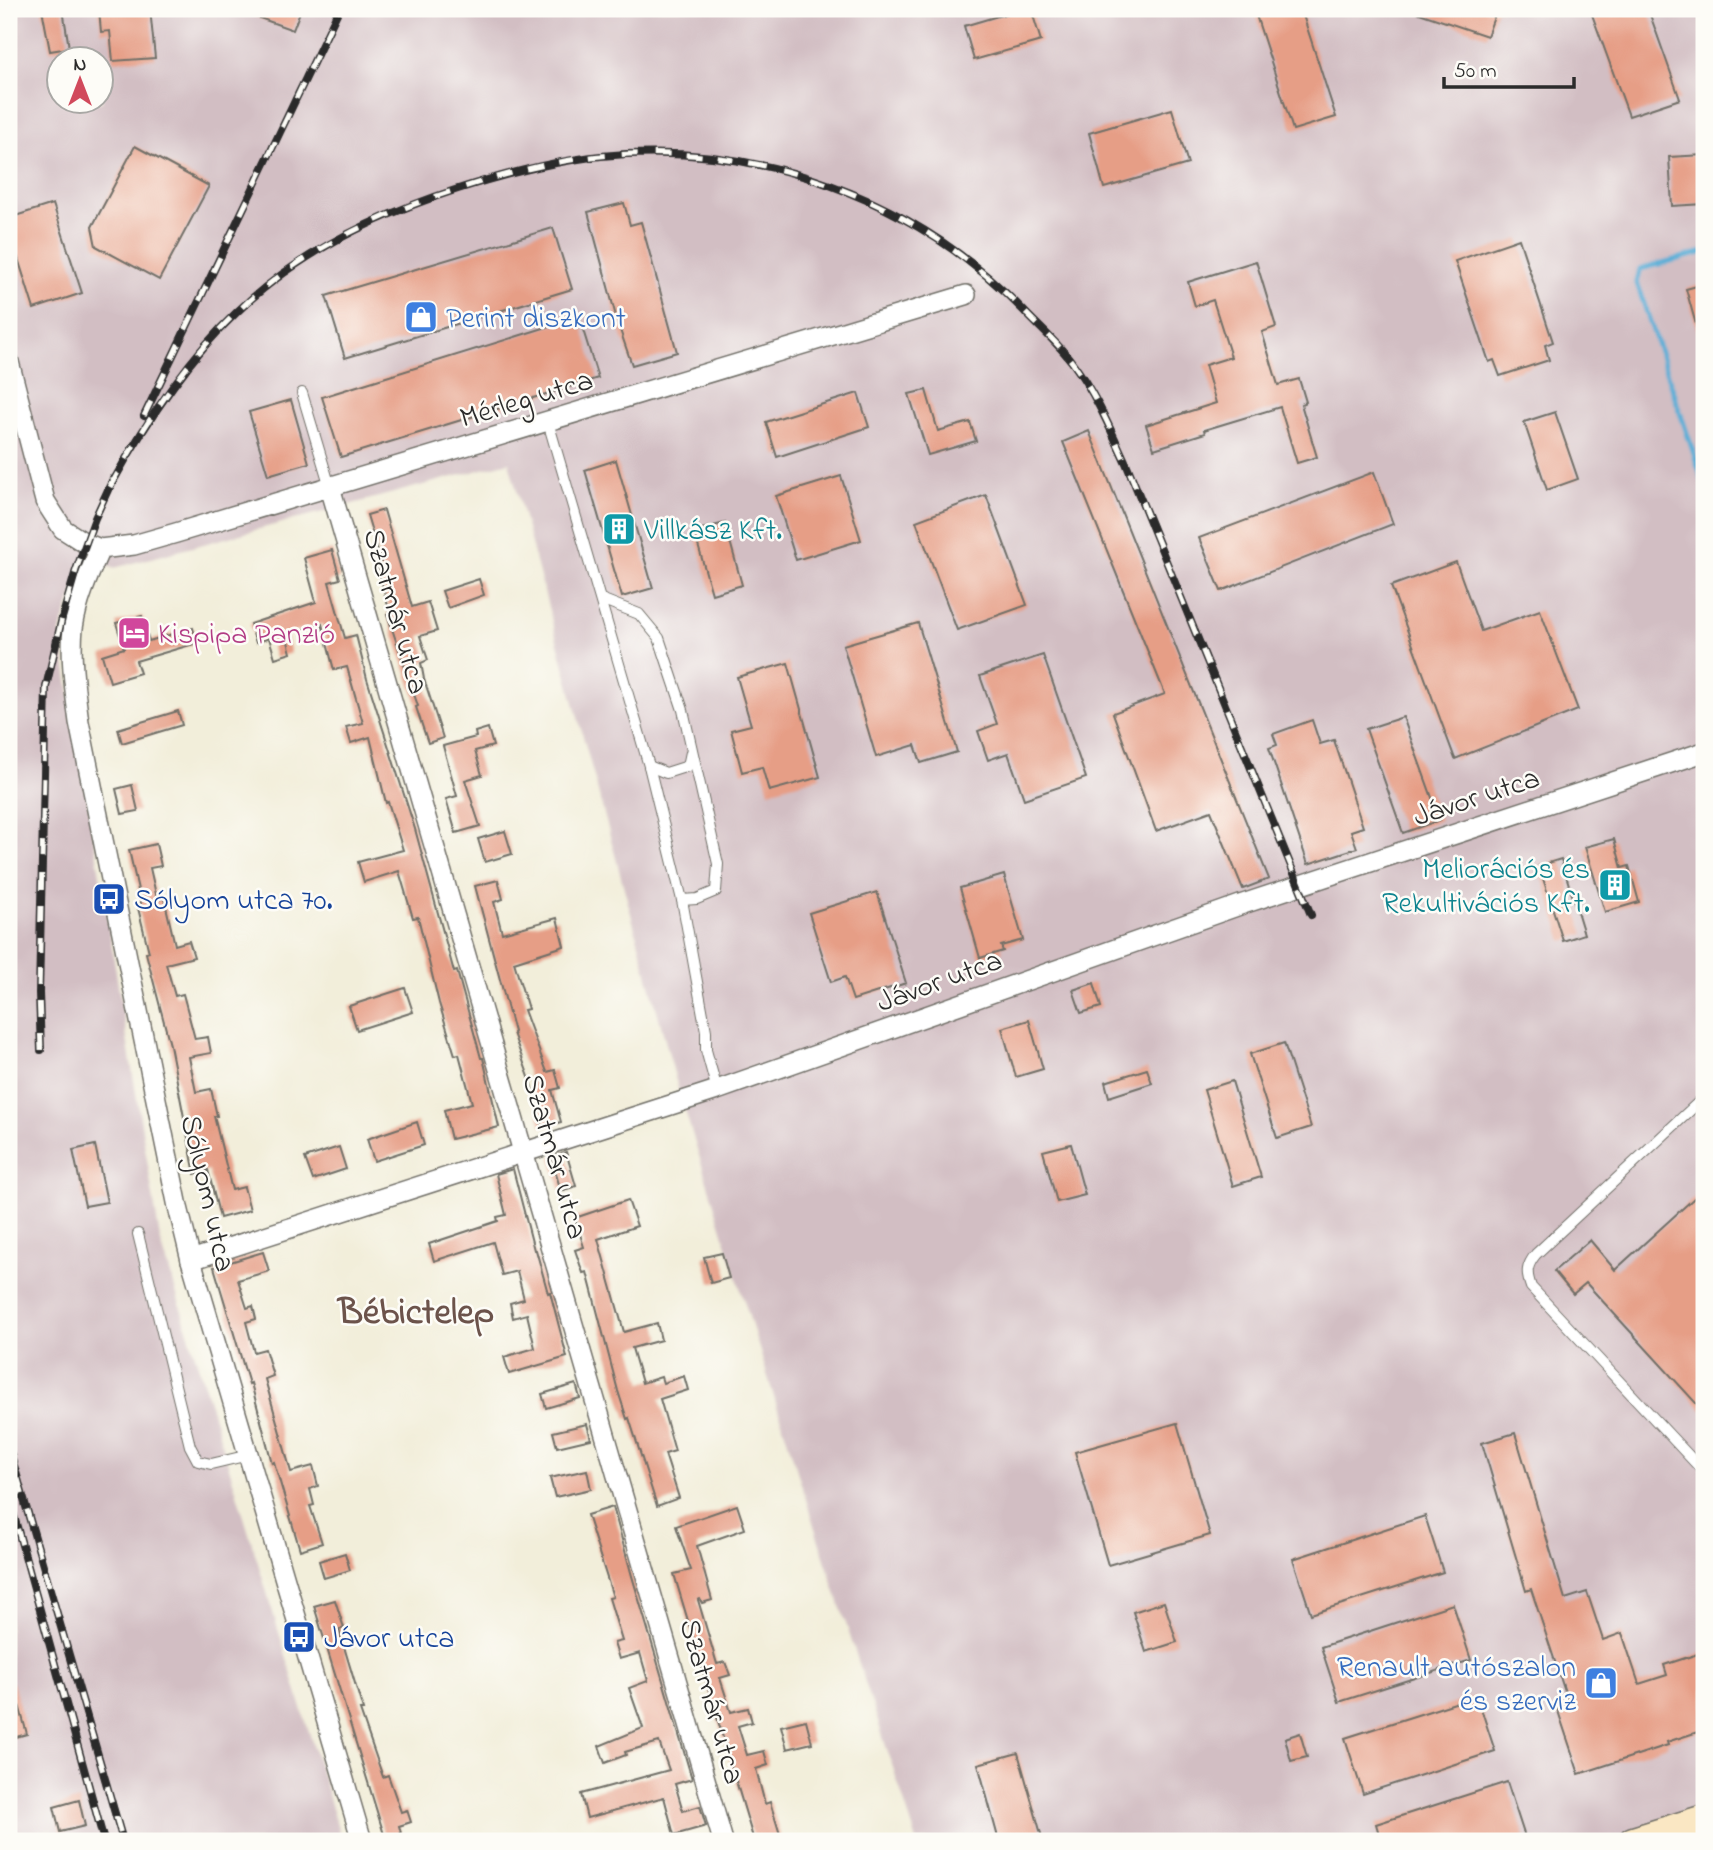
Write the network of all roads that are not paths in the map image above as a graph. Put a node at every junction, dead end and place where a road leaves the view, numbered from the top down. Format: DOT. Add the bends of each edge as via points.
graph roads {
  1 [pos="966,295"];
  2 [pos="9,362"];
  3 [pos="302,393"];
  4 [pos="548,422"];
  5 [pos="330,487"];
  6 [pos="100,549"];
  7 [pos="601,599"];
  8 [pos="692,749"];
  9 [pos="1704,752"];
  10 [pos="649,766"];
  11 [pos="682,900"];
  12 [pos="717,1090"];
  13 [pos="1704,1100"];
  14 [pos="524,1151"];
  15 [pos="138,1234"];
  16 [pos="191,1260"];
  17 [pos="249,1455"];
  18 [pos="1704,1472"];
  19 [pos="1704,1819"];
  20 [pos="362,1841"];
  21 [pos="723,1841"];
  22 [pos="1633,1841"];
  1 -- 4 [label="street, Mérleg utca"];
  2 -- 6 [label="street" via="46,501 63,529"];
  3 -- 5 [label="lane"];
  4 -- 5 [label="street, Mérleg utca"];
  4 -- 7 [label="lane"];
  5 -- 6 [label="street, Mérleg utca" via="134,545"];
  5 -- 14 [label="street, Szatmár utca"];
  6 -- 16 [label="street, Sólyom utca" via="74,626 74,680"];
  7 -- 8 [label="lane" via="639,614 659,638"];
  7 -- 10 [label="lane"];
  8 -- 10 [label="lane" via="688,766 666,773"];
  8 -- 11 [label="lane" via="718,863 716,891"];
  9 -- 12 [label="street, Jávor utca" via="1240,905"];
  10 -- 11 [label="lane"];
  11 -- 12 [label="lane" via="706,1050"];
  12 -- 14 [label="street, Jávor utca"];
  13 -- 18 [label="lane" via="1536,1254 1527,1276 1531,1287"];
  14 -- 16 [label="street, Jávor utca"];
  14 -- 21 [label="street, Szatmár utca"];
  15 -- 17 [label="lane" via="190,1446 198,1461 211,1464"];
  16 -- 17 [label="street, Sólyom utca"];
  17 -- 20 [label="street, Sólyom utca"];
  19 -- 22 [label="street"];
}
